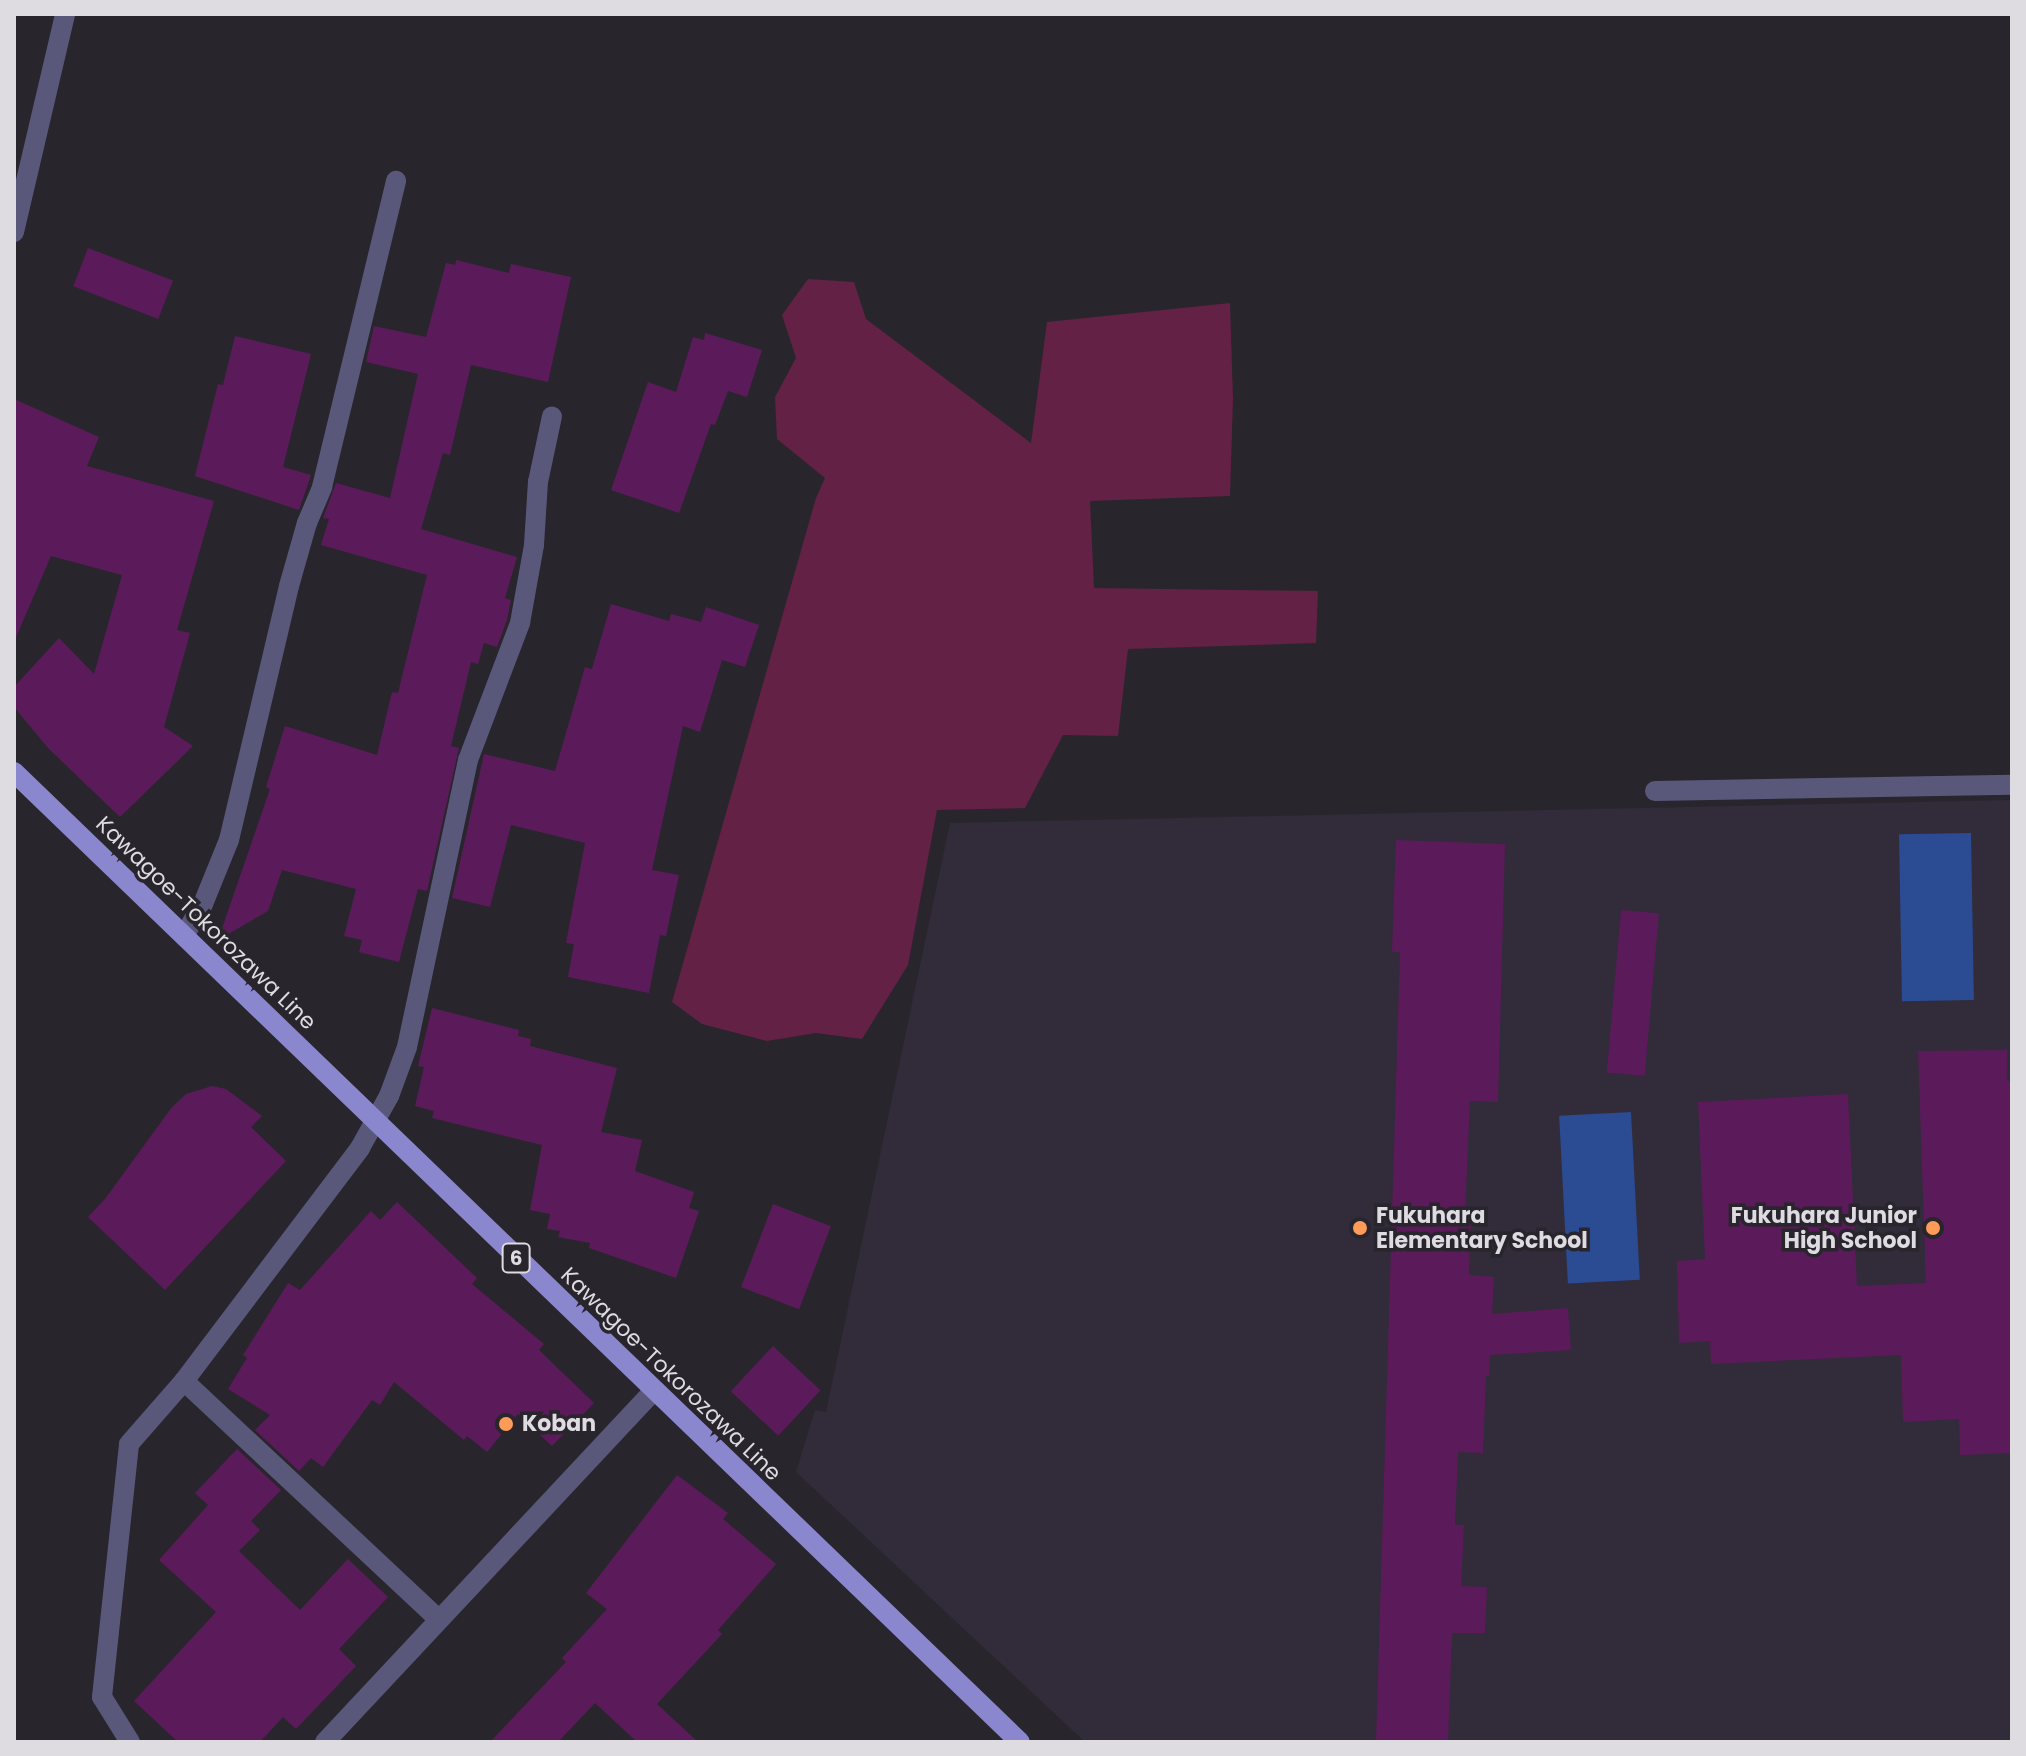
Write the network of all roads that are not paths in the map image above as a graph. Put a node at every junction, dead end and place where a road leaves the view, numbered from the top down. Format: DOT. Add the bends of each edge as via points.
graph roads {
  1 [pos="65,14"];
  2 [pos="396,181"];
  3 [pos="16,207"];
  4 [pos="14,232"];
  5 [pos="552,416"];
  6 [pos="14,772"];
  7 [pos="2012,785"];
  8 [pos="1655,791"];
  9 [pos="185,934"];
  10 [pos="376,1124"];
  11 [pos="184,1381"];
  12 [pos="653,1392"];
  13 [pos="439,1620"];
  14 [pos="130,1742"];
  15 [pos="325,1742"];
  16 [pos="1020,1742"];
  1 -- 3 [label="street"];
  2 -- 9 [label="street" via="322,487 289,586 229,840"];
  3 -- 4 [label="street"];
  5 -- 10 [label="street" via="520,623 468,760 407,1047"];
  6 -- 9 [label="main road, Kawagoe-Tokorozawa Line / 6"];
  7 -- 8 [label="street"];
  9 -- 10 [label="main road, Kawagoe-Tokorozawa Line / 6"];
  10 -- 11 [label="street"];
  10 -- 12 [label="main road, Kawagoe-Tokorozawa Line / 6"];
  11 -- 13 [label="street"];
  11 -- 14 [label="street" via="129,1444 102,1697"];
  12 -- 13 [label="street"];
  12 -- 16 [label="main road, Kawagoe-Tokorozawa Line / 6"];
  13 -- 15 [label="street"];
}
